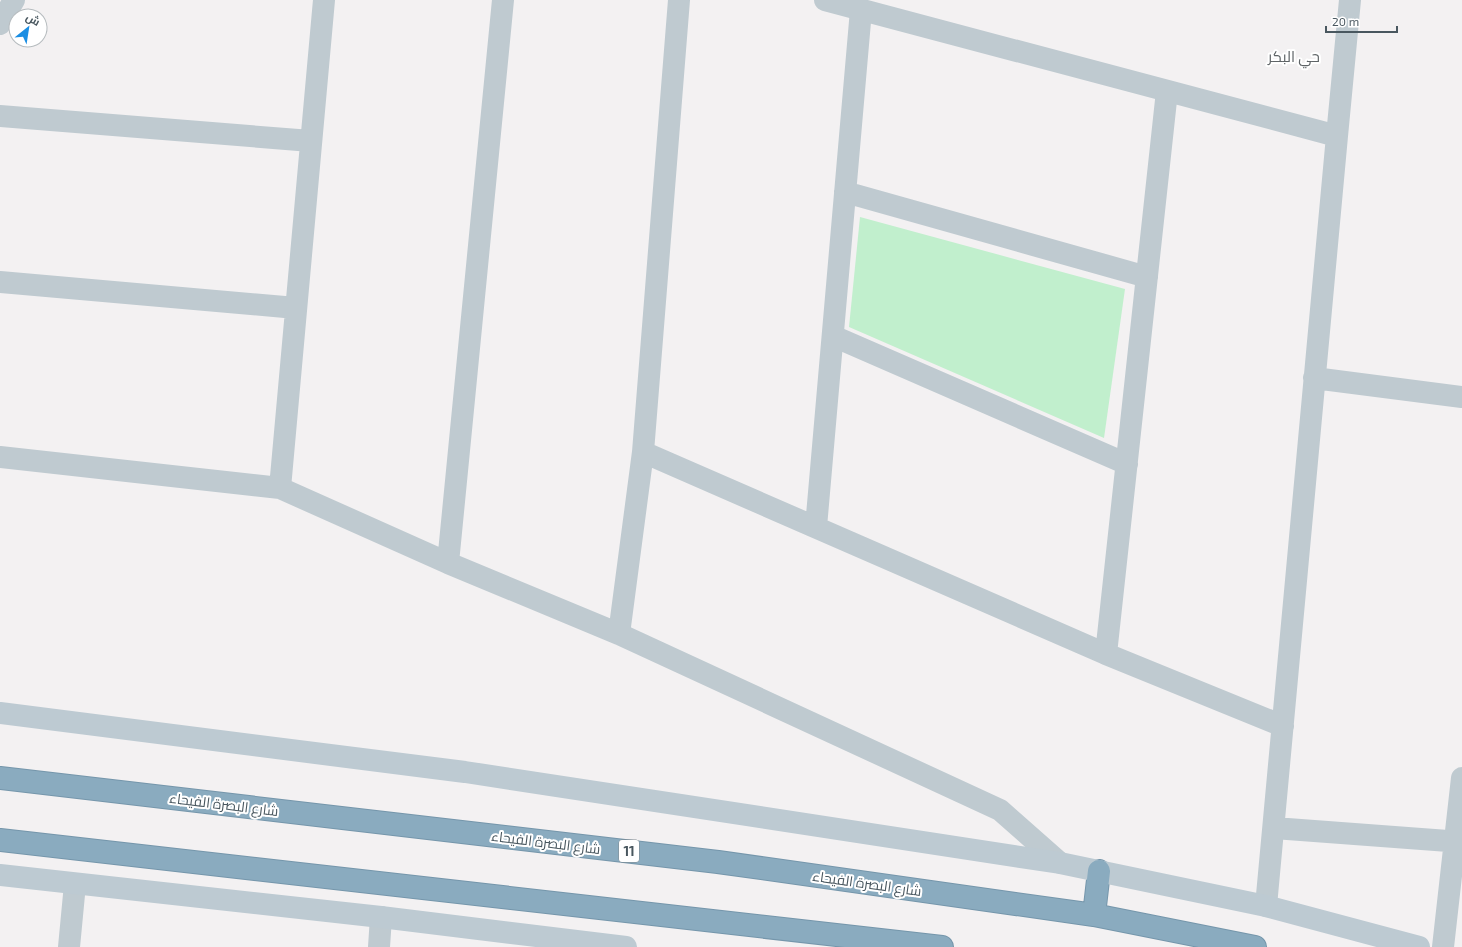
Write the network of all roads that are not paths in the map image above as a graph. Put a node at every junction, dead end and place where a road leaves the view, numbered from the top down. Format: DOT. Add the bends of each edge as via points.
graph roads {
  1 [pos="14,0"];
  2 [pos="324,0"];
  3 [pos="504,0"];
  4 [pos="679,0"];
  5 [pos="825,0"];
  6 [pos="1350,0"];
  7 [pos="861,10"];
  8 [pos="0,24"];
  9 [pos="1167,91"];
  10 [pos="0,116"];
  11 [pos="1337,136"];
  12 [pos="311,141"];
  13 [pos="845,192"];
  14 [pos="1147,277"];
  15 [pos="0,282"];
  16 [pos="296,308"];
  17 [pos="833,336"];
  18 [pos="1314,378"];
  19 [pos="1462,397"];
  20 [pos="643,452"];
  21 [pos="0,457"];
  22 [pos="1127,464"];
  23 [pos="280,488"];
  24 [pos="816,527"];
  25 [pos="448,563"];
  26 [pos="619,634"];
  27 [pos="1106,654"];
  28 [pos="0,713"];
  29 [pos="1283,726"];
  30 [pos="0,778"];
  31 [pos="1462,778"];
  32 [pos="1274,828"];
  33 [pos="0,840"];
  34 [pos="1458,842"];
  35 [pos="1060,863"];
  36 [pos="1099,871"];
  37 [pos="0,876"];
  38 [pos="76,884"];
  39 [pos="1266,906"];
  40 [pos="1094,915"];
  41 [pos="381,917"];
  42 [pos="69,947"];
  43 [pos="379,947"];
  44 [pos="626,947"];
  45 [pos="942,947"];
  46 [pos="1255,947"];
  47 [pos="1419,947"];
  48 [pos="1443,947"];
  1 -- 8 [label="street"];
  2 -- 12 [label="street"];
  3 -- 25 [label="street"];
  4 -- 20 [label="street"];
  5 -- 7 [label="street"];
  6 -- 11 [label="street"];
  7 -- 9 [label="street"];
  7 -- 13 [label="street"];
  9 -- 11 [label="street"];
  9 -- 14 [label="street"];
  10 -- 12 [label="street"];
  11 -- 18 [label="street"];
  12 -- 16 [label="street"];
  13 -- 14 [label="street"];
  13 -- 17 [label="street"];
  14 -- 22 [label="street"];
  15 -- 16 [label="street"];
  16 -- 23 [label="street"];
  17 -- 22 [label="street"];
  17 -- 24 [label="street"];
  18 -- 19 [label="street"];
  18 -- 29 [label="street"];
  20 -- 24 [label="street"];
  20 -- 26 [label="street"];
  21 -- 23 [label="street"];
  22 -- 27 [label="street"];
  23 -- 25 [label="street"];
  24 -- 27 [label="street"];
  25 -- 26 [label="street"];
  26 -- 35 [label="street" via="1000,810"];
  27 -- 29 [label="street"];
  28 -- 35 [label="main road" via="465,772"];
  29 -- 32 [label="street"];
  30 -- 40 [label="highway, شارع البصرة الفيحاء / 11" via="718,862"];
  31 -- 34 [label="street"];
  32 -- 34 [label="street"];
  32 -- 39 [label="street"];
  33 -- 45 [label="highway"];
  34 -- 48 [label="street"];
  35 -- 36 [label="main road"];
  36 -- 39 [label="main road"];
  36 -- 40 [label="highway"];
  37 -- 38 [label="main road"];
  38 -- 41 [label="main road"];
  38 -- 42 [label="street"];
  39 -- 47 [label="main road"];
  40 -- 46 [label="highway, شارع البصرة الفيحاء / 11"];
  41 -- 43 [label="street"];
  41 -- 44 [label="main road"];
}
